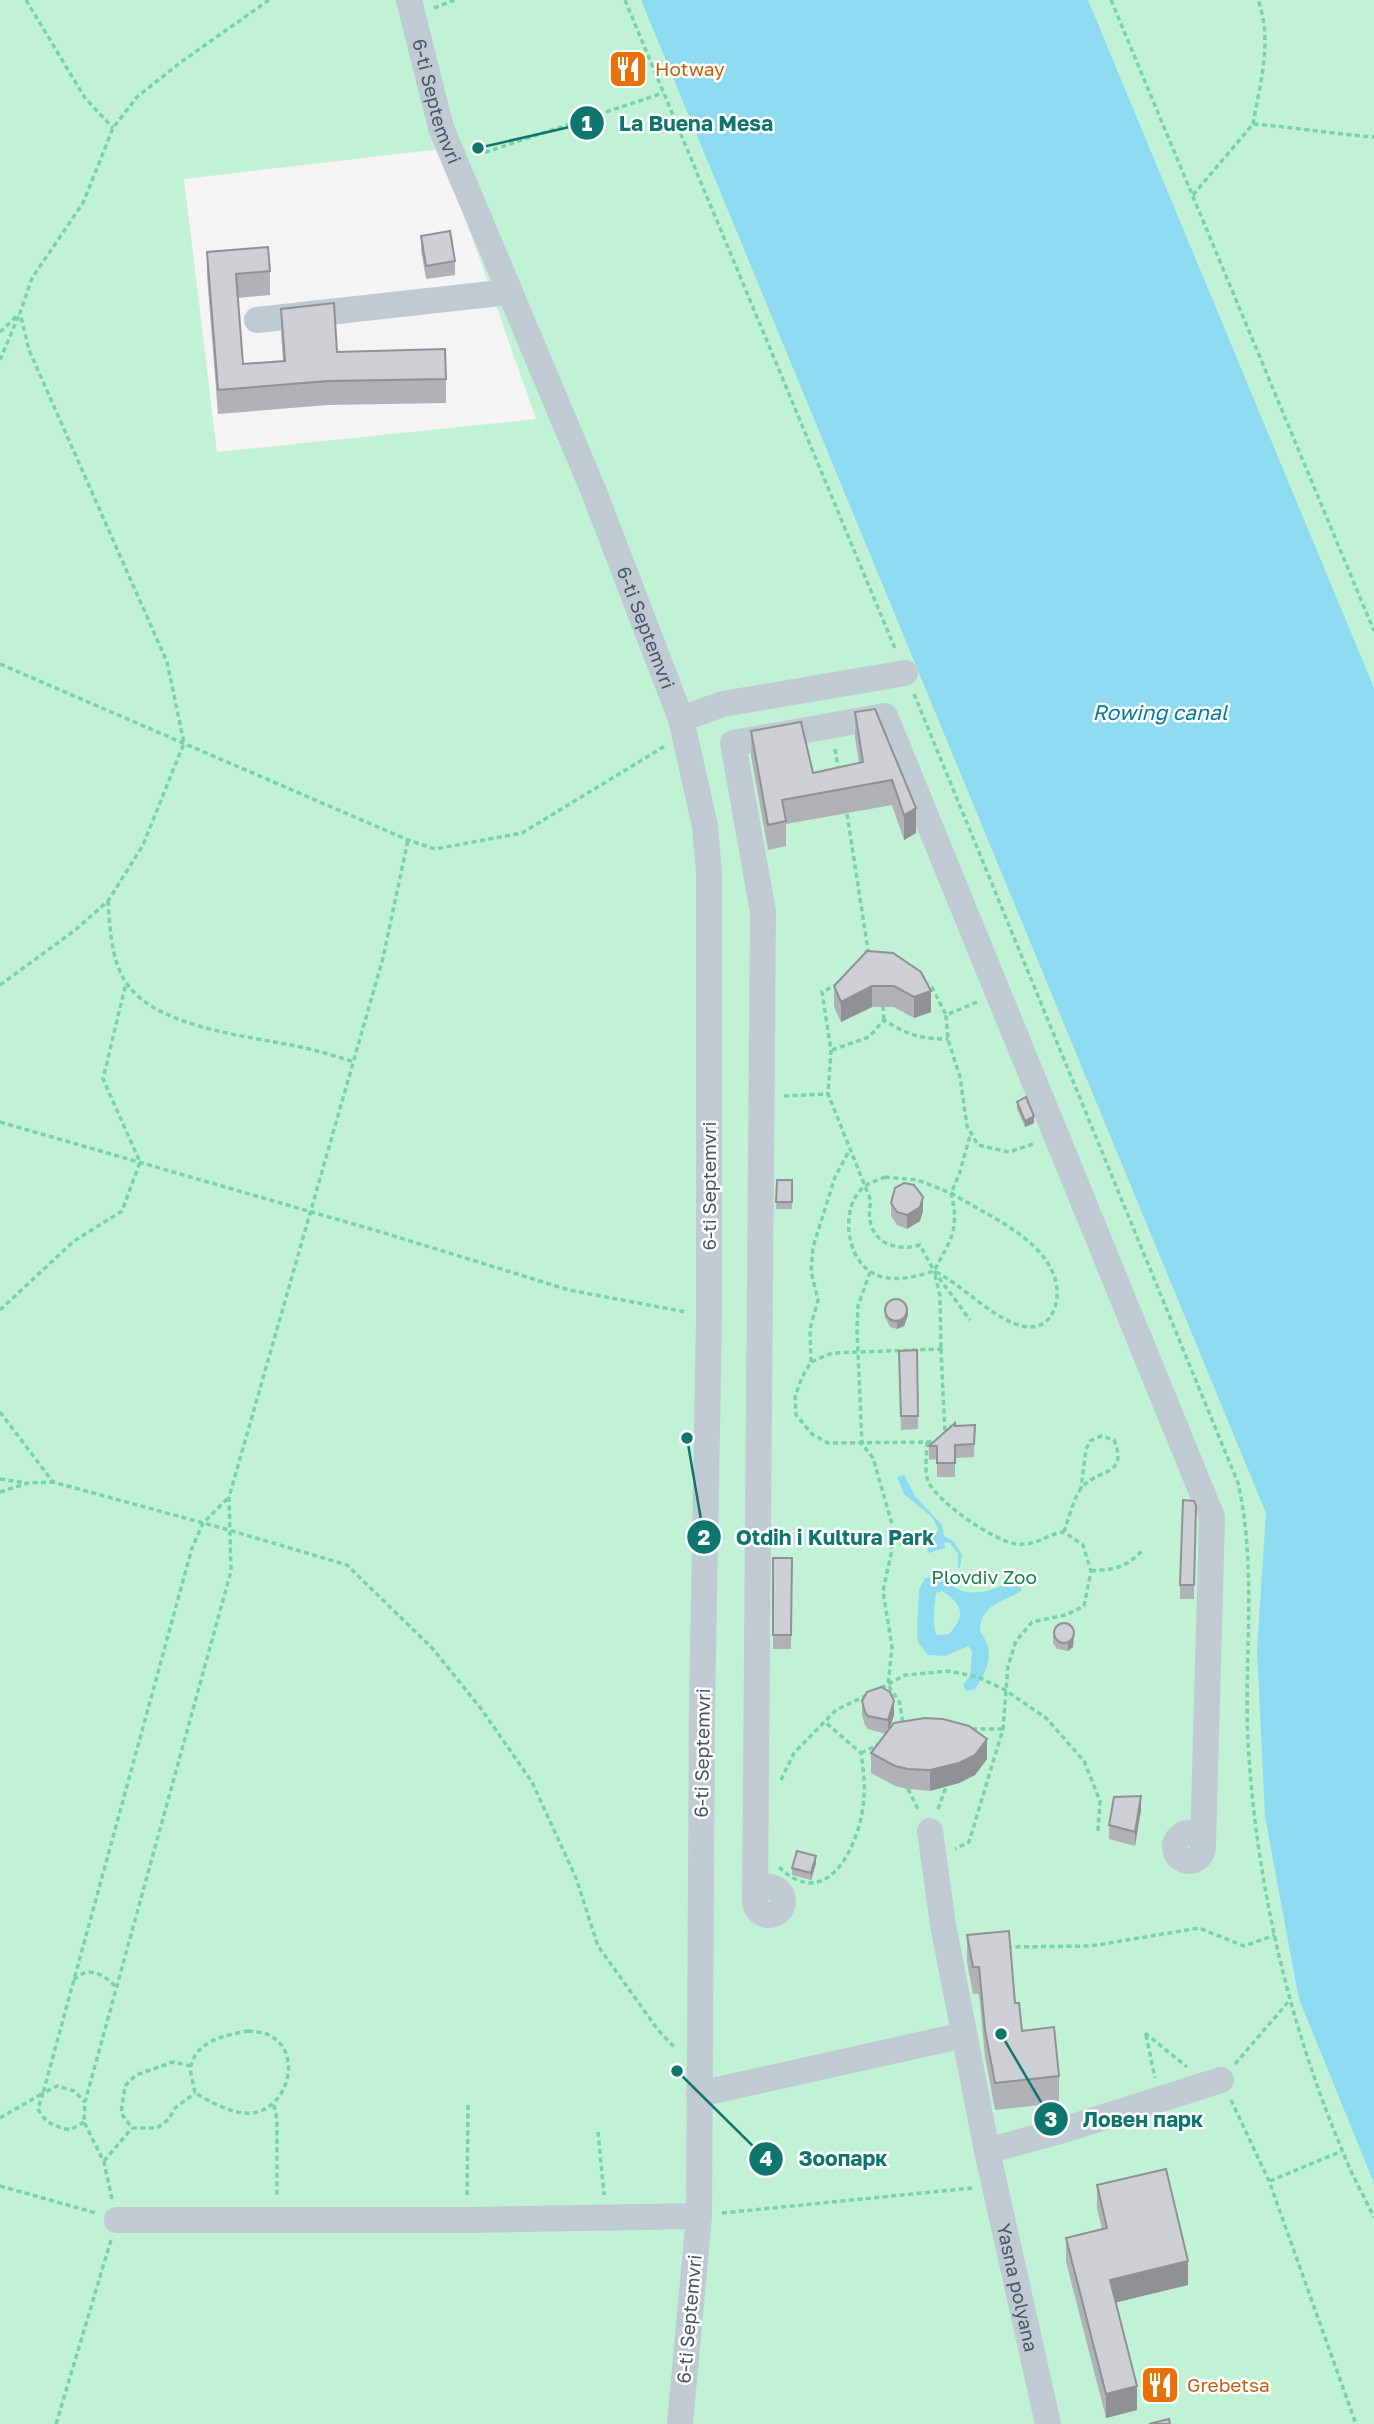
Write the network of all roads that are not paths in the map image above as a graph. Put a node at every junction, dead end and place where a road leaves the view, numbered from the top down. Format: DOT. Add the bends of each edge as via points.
graph roads {
  1 [pos="409,0"];
  2 [pos="510,292"];
  3 [pos="257,320"];
  4 [pos="905,673"];
  5 [pos="872,680"];
  6 [pos="885,716"];
  7 [pos="682,727"];
  8 [pos="930,1831"];
  9 [pos="1203,1846"];
  10 [pos="755,1900"];
  11 [pos="964,2035"];
  12 [pos="1214,2082"];
  13 [pos="699,2083"];
  14 [pos="987,2151"];
  15 [pos="699,2216"];
  16 [pos="117,2220"];
  17 [pos="680,2424"];
  18 [pos="1048,2424"];
  1 -- 2 [label="street, 6-ti Septemvri" via="441,128"];
  2 -- 3 [label="street"];
  2 -- 7 [label="street, 6-ti Septemvri" via="594,492"];
  4 -- 5 [label="street"];
  5 -- 6 [label="street"];
  5 -- 7 [label="street" via="723,705"];
  6 -- 9 [label="street" via="1212,1517"];
  6 -- 10 [label="street" via="733,743 763,912"];
  7 -- 13 [label="street, 6-ti Septemvri" via="705,826 709,873 709,1316"];
  8 -- 11 [label="street, Yasna polyana"];
  11 -- 13 [label="street"];
  11 -- 14 [label="street, Yasna polyana"];
  12 -- 14 [label="street"];
  13 -- 15 [label="street, 6-ti Septemvri"];
  14 -- 18 [label="street, Yasna polyana"];
  15 -- 16 [label="street"];
  15 -- 17 [label="street, 6-ti Septemvri"];
}
